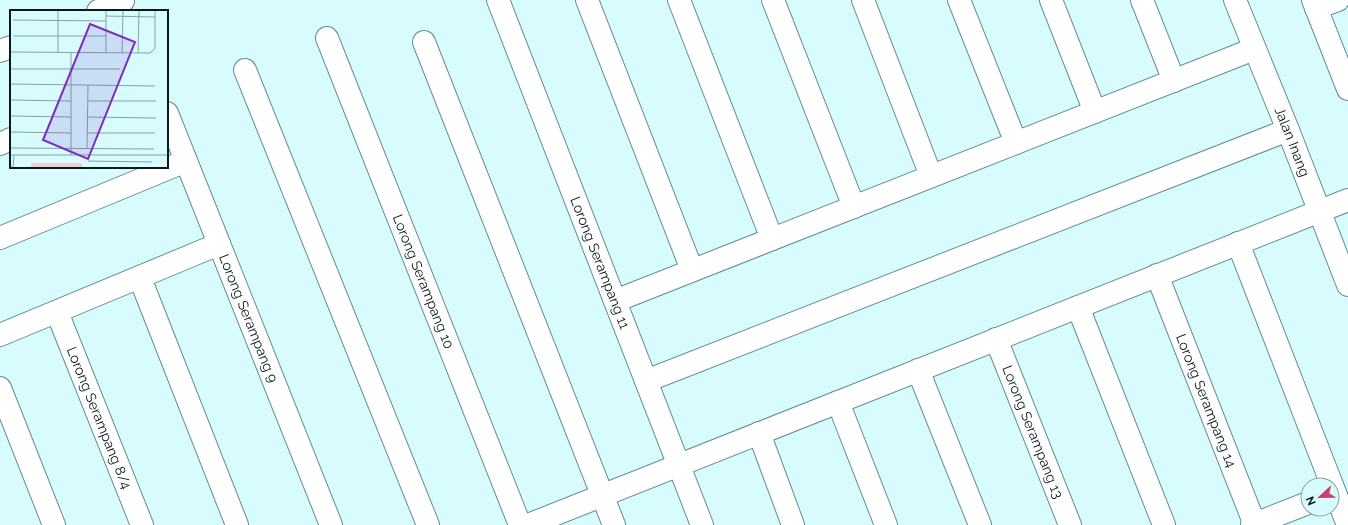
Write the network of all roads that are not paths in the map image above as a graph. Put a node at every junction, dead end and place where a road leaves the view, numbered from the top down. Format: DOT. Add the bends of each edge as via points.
graph roads {
  1 [pos="498,0"];
  2 [pos="587,0"];
  3 [pos="678,0"];
  4 [pos="773,0"];
  5 [pos="863,0"];
  6 [pos="959,0"];
  7 [pos="1051,0"];
  8 [pos="1142,0"];
  9 [pos="1235,0"];
  10 [pos="1338,0"];
  11 [pos="124,4"];
  12 [pos="1314,4"];
  13 [pos="102,10"];
  14 [pos="327,38"];
  15 [pos="424,42"];
  16 [pos="10,47"];
  17 [pos="1254,49"];
  18 [pos="0,51"];
  19 [pos="245,70"];
  20 [pos="1174,81"];
  21 [pos="1348,90"];
  22 [pos="1095,112"];
  23 [pos="168,116"];
  24 [pos="1288,130"];
  25 [pos="10,139"];
  26 [pos="1016,143"];
  27 [pos="0,144"];
  28 [pos="186,161"];
  29 [pos="931,176"];
  30 [pos="1348,200"];
  31 [pos="854,207"];
  32 [pos="1319,211"];
  33 [pos="0,238"];
  34 [pos="772,239"];
  35 [pos="1238,243"];
  36 [pos="219,244"];
  37 [pos="692,270"];
  38 [pos="1157,276"];
  39 [pos="140,278"];
  40 [pos="1348,285"];
  41 [pos="615,301"];
  42 [pos="1078,307"];
  43 [pos="57,312"];
  44 [pos="0,335"];
  45 [pos="996,339"];
  46 [pos="918,370"];
  47 [pos="646,380"];
  48 [pos="0,388"];
  49 [pos="838,402"];
  50 [pos="759,434"];
  51 [pos="679,465"];
  52 [pos="1331,477"];
  53 [pos="602,496"];
  54 [pos="1340,501"];
  55 [pos="1300,506"];
  56 [pos="54,525"];
  57 [pos="142,525"];
  58 [pos="237,525"];
  59 [pos="331,525"];
  60 [pos="428,525"];
  61 [pos="520,525"];
  62 [pos="528,525"];
  63 [pos="614,525"];
  64 [pos="702,525"];
  65 [pos="793,525"];
  66 [pos="886,525"];
  67 [pos="980,525"];
  68 [pos="1070,525"];
  69 [pos="1164,525"];
  70 [pos="1254,525"];
  71 [pos="1348,525"];
  1 -- 41 [label="street, Lorong Serampang 11"];
  2 -- 37 [label="street"];
  3 -- 34 [label="street"];
  4 -- 31 [label="street"];
  5 -- 29 [label="street"];
  6 -- 26 [label="street"];
  7 -- 22 [label="street"];
  8 -- 20 [label="street"];
  9 -- 17 [label="street, Jalan Inang"];
  10 -- 12 [label="street"];
  11 -- 13 [label="street"];
  12 -- 21 [label="street"];
  14 -- 61 [label="street, Lorong Serampang 10"];
  15 -- 53 [label="street"];
  16 -- 18 [label="street"];
  17 -- 20 [label="street"];
  17 -- 24 [label="street, Jalan Inang"];
  19 -- 60 [label="street"];
  20 -- 22 [label="street"];
  22 -- 26 [label="street"];
  23 -- 28 [label="street, Lorong Serampang 9"];
  24 -- 32 [label="street, Jalan Inang"];
  24 -- 47 [label="street"];
  25 -- 27 [label="street"];
  26 -- 29 [label="street"];
  28 -- 33 [label="street"];
  28 -- 36 [label="street, Lorong Serampang 9"];
  29 -- 31 [label="street"];
  30 -- 32 [label="street"];
  31 -- 34 [label="street"];
  32 -- 35 [label="street"];
  32 -- 40 [label="street, Jalan Inang"];
  34 -- 37 [label="street"];
  35 -- 38 [label="street"];
  35 -- 52 [label="street"];
  36 -- 39 [label="street"];
  36 -- 59 [label="street, Lorong Serampang 9"];
  37 -- 41 [label="street"];
  38 -- 42 [label="street"];
  38 -- 70 [label="street, Lorong Serampang 14"];
  39 -- 43 [label="street"];
  39 -- 58 [label="street"];
  41 -- 47 [label="street, Lorong Serampang 11"];
  42 -- 45 [label="street"];
  42 -- 69 [label="street"];
  43 -- 44 [label="street"];
  43 -- 57 [label="street, Lorong Serampang 8/4"];
  45 -- 46 [label="street"];
  45 -- 68 [label="street, Lorong Serampang 13"];
  46 -- 49 [label="street"];
  46 -- 67 [label="street"];
  47 -- 51 [label="street, Lorong Serampang 11"];
  48 -- 56 [label="street"];
  49 -- 50 [label="street"];
  49 -- 66 [label="street"];
  50 -- 51 [label="street"];
  50 -- 65 [label="street"];
  51 -- 53 [label="street"];
  51 -- 64 [label="street, Lorong Serampang 11"];
  53 -- 62 [label="street"];
  53 -- 63 [label="street"];
  54 -- 71 [label="street"];
  55 -- 70 [label="street"];
}
